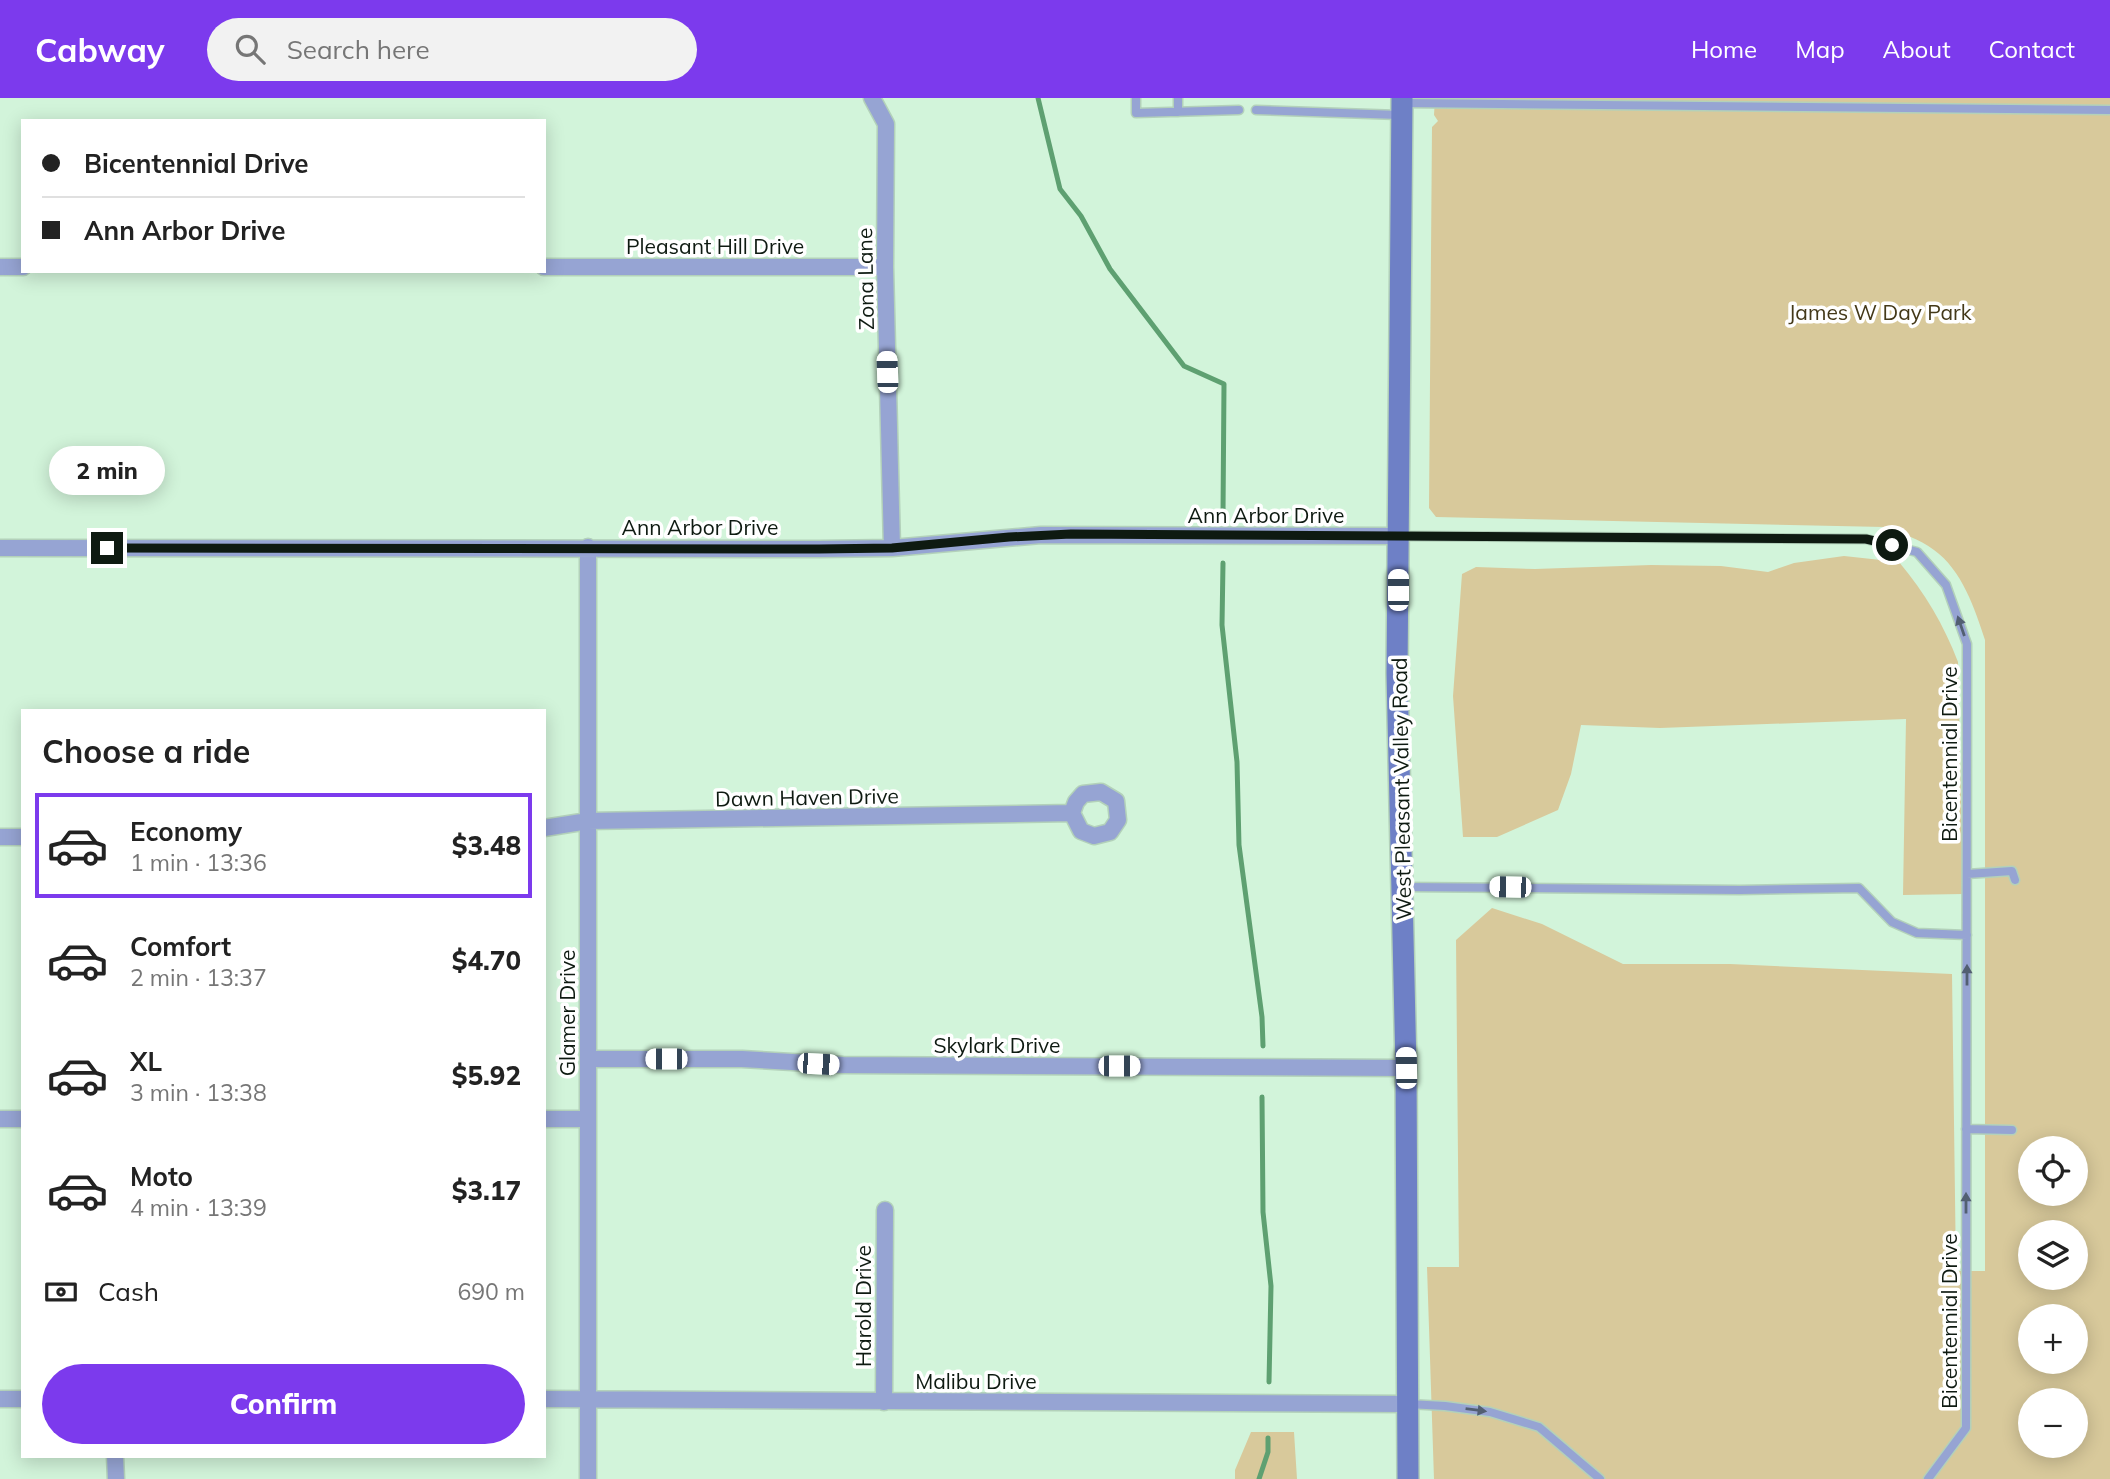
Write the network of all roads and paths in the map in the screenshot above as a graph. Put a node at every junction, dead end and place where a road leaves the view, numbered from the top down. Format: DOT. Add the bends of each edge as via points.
graph roads {
  1 [pos="872,98"];
  2 [pos="1136,98"];
  3 [pos="1178,98"];
  4 [pos="1402,106"];
  5 [pos="1239,110"];
  6 [pos="1256,110"];
  7 [pos="2110,110"];
  8 [pos="1178,112"];
  9 [pos="0,267"];
  10 [pos="21,267"];
  11 [pos="546,267"];
  12 [pos="885,267"];
  13 [pos="1398,536"];
  14 [pos="589,547"];
  15 [pos="0,548"];
  16 [pos="892,548"];
  17 [pos="1072,813"];
  18 [pos="589,821"];
  19 [pos="546,828"];
  20 [pos="0,837"];
  21 [pos="21,837"];
  22 [pos="1967,874"];
  23 [pos="2015,880"];
  24 [pos="1403,887"];
  25 [pos="1967,934"];
  26 [pos="589,1059"];
  27 [pos="1406,1068"];
  28 [pos="0,1119"];
  29 [pos="21,1119"];
  30 [pos="546,1119"];
  31 [pos="589,1119"];
  32 [pos="1966,1129"];
  33 [pos="2012,1130"];
  34 [pos="885,1210"];
  35 [pos="0,1399"];
  36 [pos="21,1399"];
  37 [pos="546,1399"];
  38 [pos="589,1399"];
  39 [pos="884,1402"];
  40 [pos="1408,1405"];
  41 [pos="115,1458"];
  42 [pos="116,1479"];
  43 [pos="589,1479"];
  44 [pos="1408,1479"];
  45 [pos="1600,1479"];
  46 [pos="1928,1479"];
  1 -- 12 [label="street, Zona Lane" via="886,124"];
  2 -- 8 [label="lane" via="1136,113"];
  3 -- 8 [label="lane"];
  4 -- 6 [label="lane"];
  4 -- 7 [label="lane"];
  4 -- 13 [label="main road, West Pleasant Valley Road"];
  5 -- 8 [label="lane"];
  9 -- 10 [label="street"];
  11 -- 12 [label="street, Pleasant Hill Drive"];
  12 -- 16 [label="street, Zona Lane"];
  13 -- 16 [label="street, Ann Arbor Drive" via="1041,535"];
  22 -- 13 [label="lane, Bicentennial Drive, one-way" via="1967,644 1946,585 1917,552 1866,539"];
  13 -- 24 [label="main road, West Pleasant Valley Road"];
  14 -- 15 [label="street, Ann Arbor Drive"];
  14 -- 16 [label="street, Ann Arbor Drive"];
  14 -- 18 [label="street, Glamer Drive"];
  17 -- 18 [label="street, Dawn Haven Drive"];
  18 -- 19 [label="street, Dawn Haven Drive"];
  18 -- 26 [label="street, Glamer Drive"];
  20 -- 21 [label="street"];
  22 -- 23 [label="lane" via="2012,870"];
  22 -- 25 [label="lane, Bicentennial Drive"];
  24 -- 25 [label="lane" via="1858,888 1892,922 1917,933"];
  24 -- 27 [label="main road, West Pleasant Valley Road"];
  32 -- 25 [label="lane, Bicentennial Drive, one-way"];
  26 -- 27 [label="street, Skylark Drive"];
  26 -- 31 [label="street, Glamer Drive"];
  27 -- 40 [label="main road, West Pleasant Valley Road"];
  28 -- 29 [label="street"];
  30 -- 31 [label="street"];
  31 -- 38 [label="street, Glamer Drive"];
  32 -- 33 [label="lane"];
  46 -- 32 [label="lane, Bicentennial Drive, one-way" via="1966,1428"];
  34 -- 39 [label="street, Harold Drive"];
  35 -- 36 [label="street"];
  37 -- 38 [label="street, Malibu Drive"];
  38 -- 39 [label="street, Malibu Drive"];
  38 -- 43 [label="street, Glamer Drive"];
  39 -- 40 [label="street, Malibu Drive"];
  40 -- 44 [label="main road, West Pleasant Valley Road"];
  40 -- 45 [label="lane, one-way" via="1490,1412 1539,1427"];
  41 -- 42 [label="street"];
}
